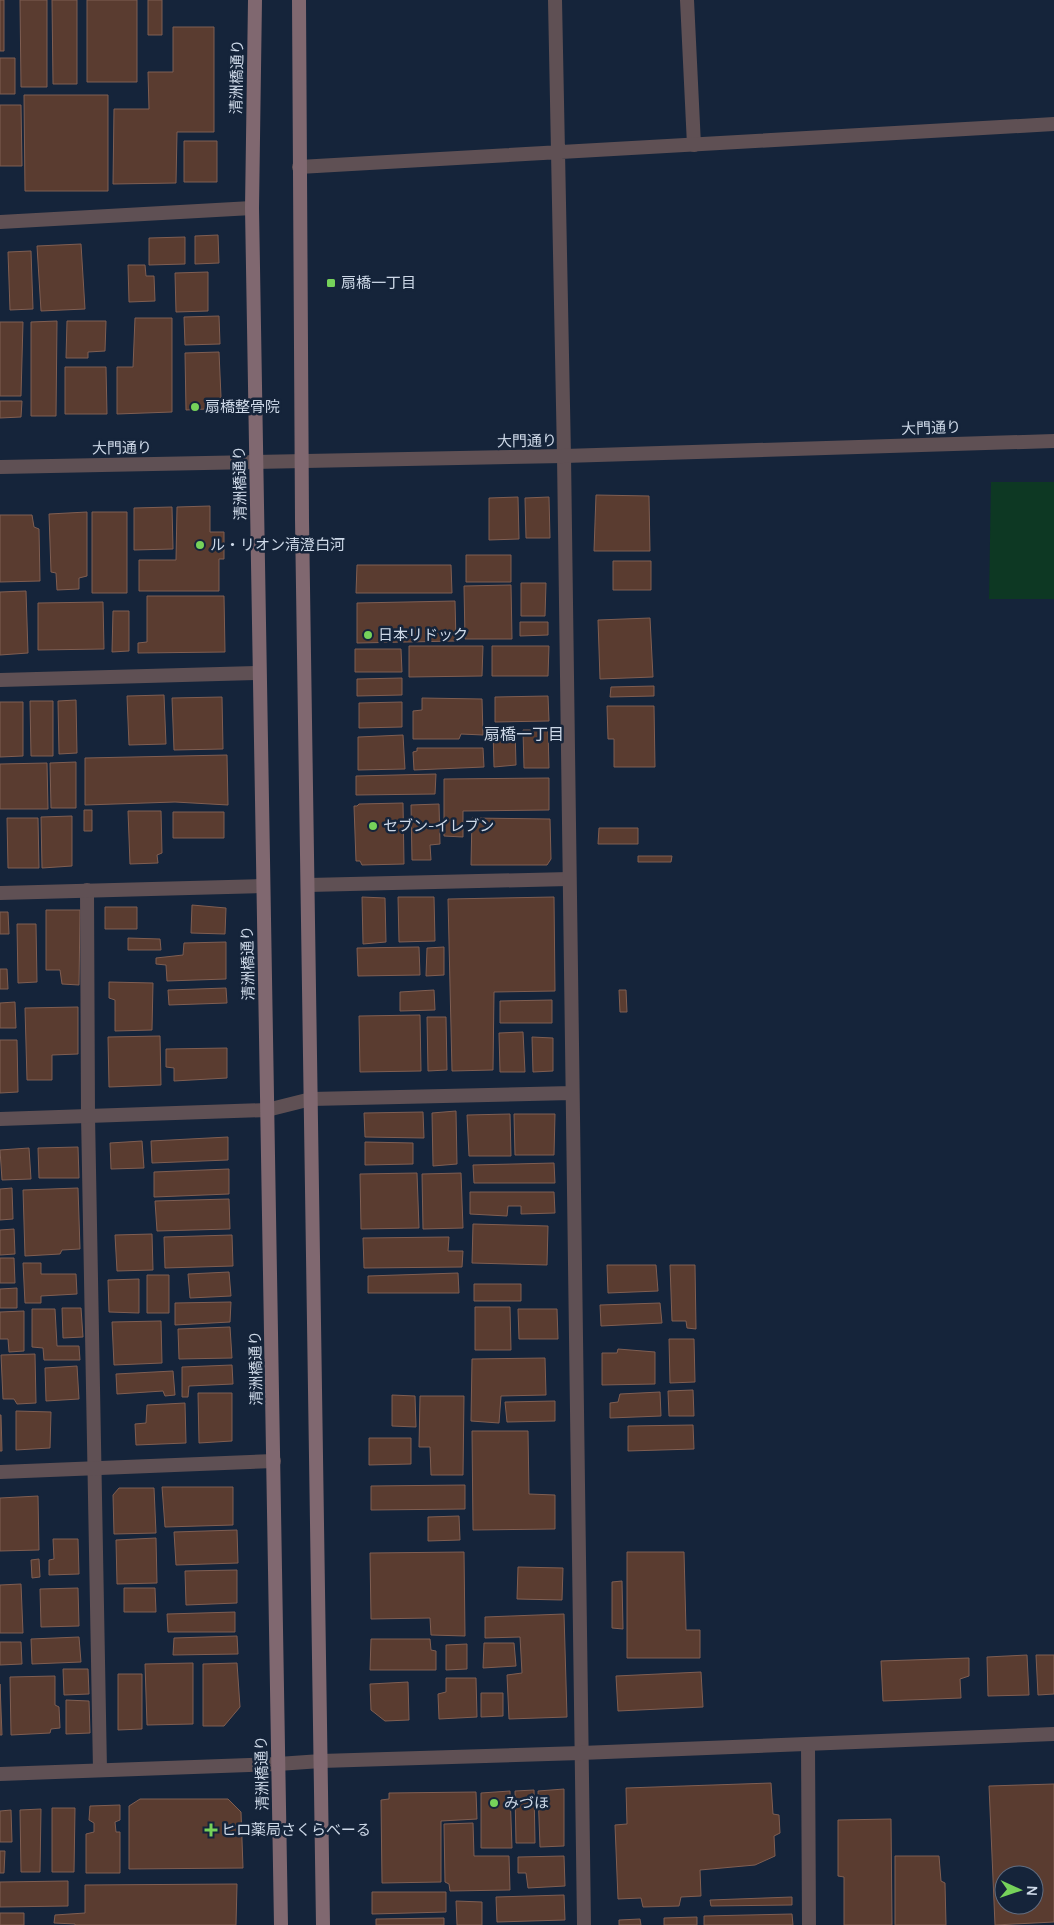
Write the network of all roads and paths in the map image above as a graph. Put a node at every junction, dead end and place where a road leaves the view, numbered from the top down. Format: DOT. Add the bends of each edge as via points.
graph roads {
  1 [pos="254,0"];
  2 [pos="299,0"];
  3 [pos="555,0"];
  4 [pos="687,0"];
  5 [pos="1054,124"];
  6 [pos="694,145"];
  7 [pos="558,153"];
  8 [pos="299,167"];
  9 [pos="252,208"];
  10 [pos="0,222"];
  11 [pos="1054,441"];
  12 [pos="564,456"];
  13 [pos="302,460"];
  14 [pos="256,461"];
  15 [pos="0,467"];
  16 [pos="259,673"];
  17 [pos="0,680"];
  18 [pos="569,879"];
  19 [pos="308,885"];
  20 [pos="263,886"];
  21 [pos="88,890"];
  22 [pos="0,893"];
  23 [pos="572,1093"];
  24 [pos="311,1099"];
  25 [pos="268,1110"];
  26 [pos="88,1115"];
  27 [pos="0,1120"];
  28 [pos="274,1461"];
  29 [pos="95,1468"];
  30 [pos="0,1472"];
  31 [pos="1054,1734"];
  32 [pos="808,1744"];
  33 [pos="581,1752"];
  34 [pos="321,1761"];
  35 [pos="278,1764"];
  36 [pos="100,1770"];
  37 [pos="0,1774"];
  38 [pos="281,1925"];
  39 [pos="323,1925"];
  40 [pos="584,1925"];
  41 [pos="809,1925"];
  1 -- 9 [label="main road, 清洲橋通り"];
  2 -- 8 [label="main road"];
  3 -- 7 [label="street"];
  4 -- 6 [label="street"];
  5 -- 6 [label="street"];
  6 -- 7 [label="street"];
  7 -- 8 [label="street"];
  7 -- 12 [label="street"];
  8 -- 13 [label="main road"];
  9 -- 10 [label="street"];
  9 -- 14 [label="main road, 清洲橋通り"];
  11 -- 12 [label="street, 大門通り"];
  12 -- 13 [label="street, 大門通り"];
  12 -- 18 [label="street"];
  13 -- 14 [label="street, 大門通り"];
  13 -- 19 [label="main road"];
  14 -- 15 [label="street, 大門通り"];
  14 -- 16 [label="main road, 清洲橋通り"];
  16 -- 17 [label="street"];
  16 -- 20 [label="main road, 清洲橋通り"];
  18 -- 19 [label="street"];
  18 -- 23 [label="street"];
  19 -- 24 [label="main road"];
  20 -- 21 [label="street"];
  20 -- 25 [label="main road, 清洲橋通り"];
  21 -- 22 [label="street"];
  21 -- 26 [label="street"];
  23 -- 24 [label="street"];
  23 -- 33 [label="street"];
  24 -- 25 [label="street"];
  24 -- 34 [label="main road"];
  25 -- 26 [label="street"];
  25 -- 28 [label="main road, 清洲橋通り"];
  26 -- 27 [label="street"];
  26 -- 29 [label="street"];
  28 -- 29 [label="street"];
  28 -- 35 [label="main road, 清洲橋通り"];
  29 -- 30 [label="street"];
  29 -- 36 [label="street"];
  31 -- 32 [label="street"];
  32 -- 33 [label="street"];
  32 -- 41 [label="street"];
  33 -- 34 [label="street"];
  33 -- 40 [label="street"];
  34 -- 35 [label="street"];
  34 -- 39 [label="main road"];
  35 -- 36 [label="street"];
  35 -- 38 [label="main road, 清洲橋通り"];
  36 -- 37 [label="street"];
}
